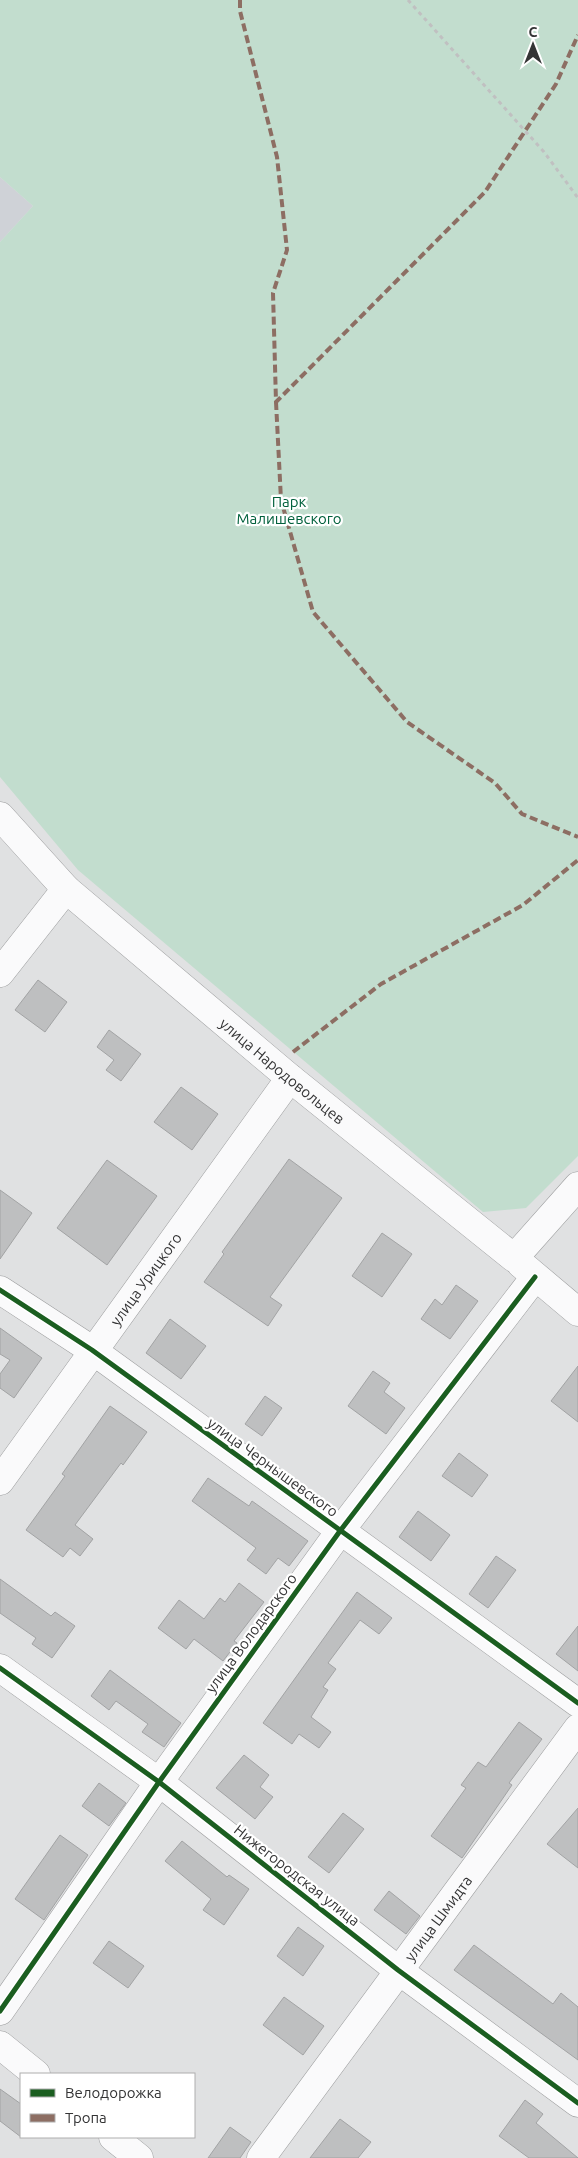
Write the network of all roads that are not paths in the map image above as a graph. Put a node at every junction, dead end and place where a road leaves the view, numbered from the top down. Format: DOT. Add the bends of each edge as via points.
graph roads {
  1 [pos="0,816"];
  2 [pos="66,889"];
  3 [pos="0,973"];
  4 [pos="290,1078"];
  5 [pos="578,1186"];
  6 [pos="514,1258"];
  7 [pos="534,1277"];
  8 [pos="0,1290"];
  9 [pos="578,1312"];
  10 [pos="92,1350"];
  11 [pos="0,1480"];
  12 [pos="340,1531"];
  13 [pos="0,1668"];
  14 [pos="578,1703"];
  15 [pos="578,1728"];
  16 [pos="159,1782"];
  17 [pos="398,1970"];
  18 [pos="0,2011"];
  19 [pos="0,2045"];
  20 [pos="35,2073"];
  21 [pos="578,2103"];
  22 [pos="114,2138"];
  23 [pos="139,2158"];
  24 [pos="261,2158"];
  1 -- 2 [label="street, улица Народовольцев"];
  2 -- 3 [label="street"];
  2 -- 4 [label="street, улица Народовольцев"];
  4 -- 6 [label="street, улица Народовольцев"];
  4 -- 10 [label="street, улица Урицкого"];
  5 -- 6 [label="street"];
  6 -- 7 [label="street, улица Народовольцев"];
  7 -- 9 [label="street, улица Народовольцев"];
  7 -- 12 [label="street, улица Володарского"];
  8 -- 10 [label="street, улица Чернышевского"];
  10 -- 11 [label="street, улица Урицкого"];
  10 -- 12 [label="street, улица Чернышевского"];
  12 -- 14 [label="street, улица Чернышевского"];
  12 -- 16 [label="street, улица Володарского"];
  13 -- 16 [label="street, Нижегородская улица"];
  15 -- 17 [label="street, улица Шмидта"];
  16 -- 17 [label="street, Нижегородская улица"];
  16 -- 18 [label="street, улица Володарского"];
  17 -- 21 [label="street, Нижегородская улица"];
  17 -- 24 [label="street, улица Шмидта"];
  19 -- 20 [label="street"];
  22 -- 23 [label="street"];
}
